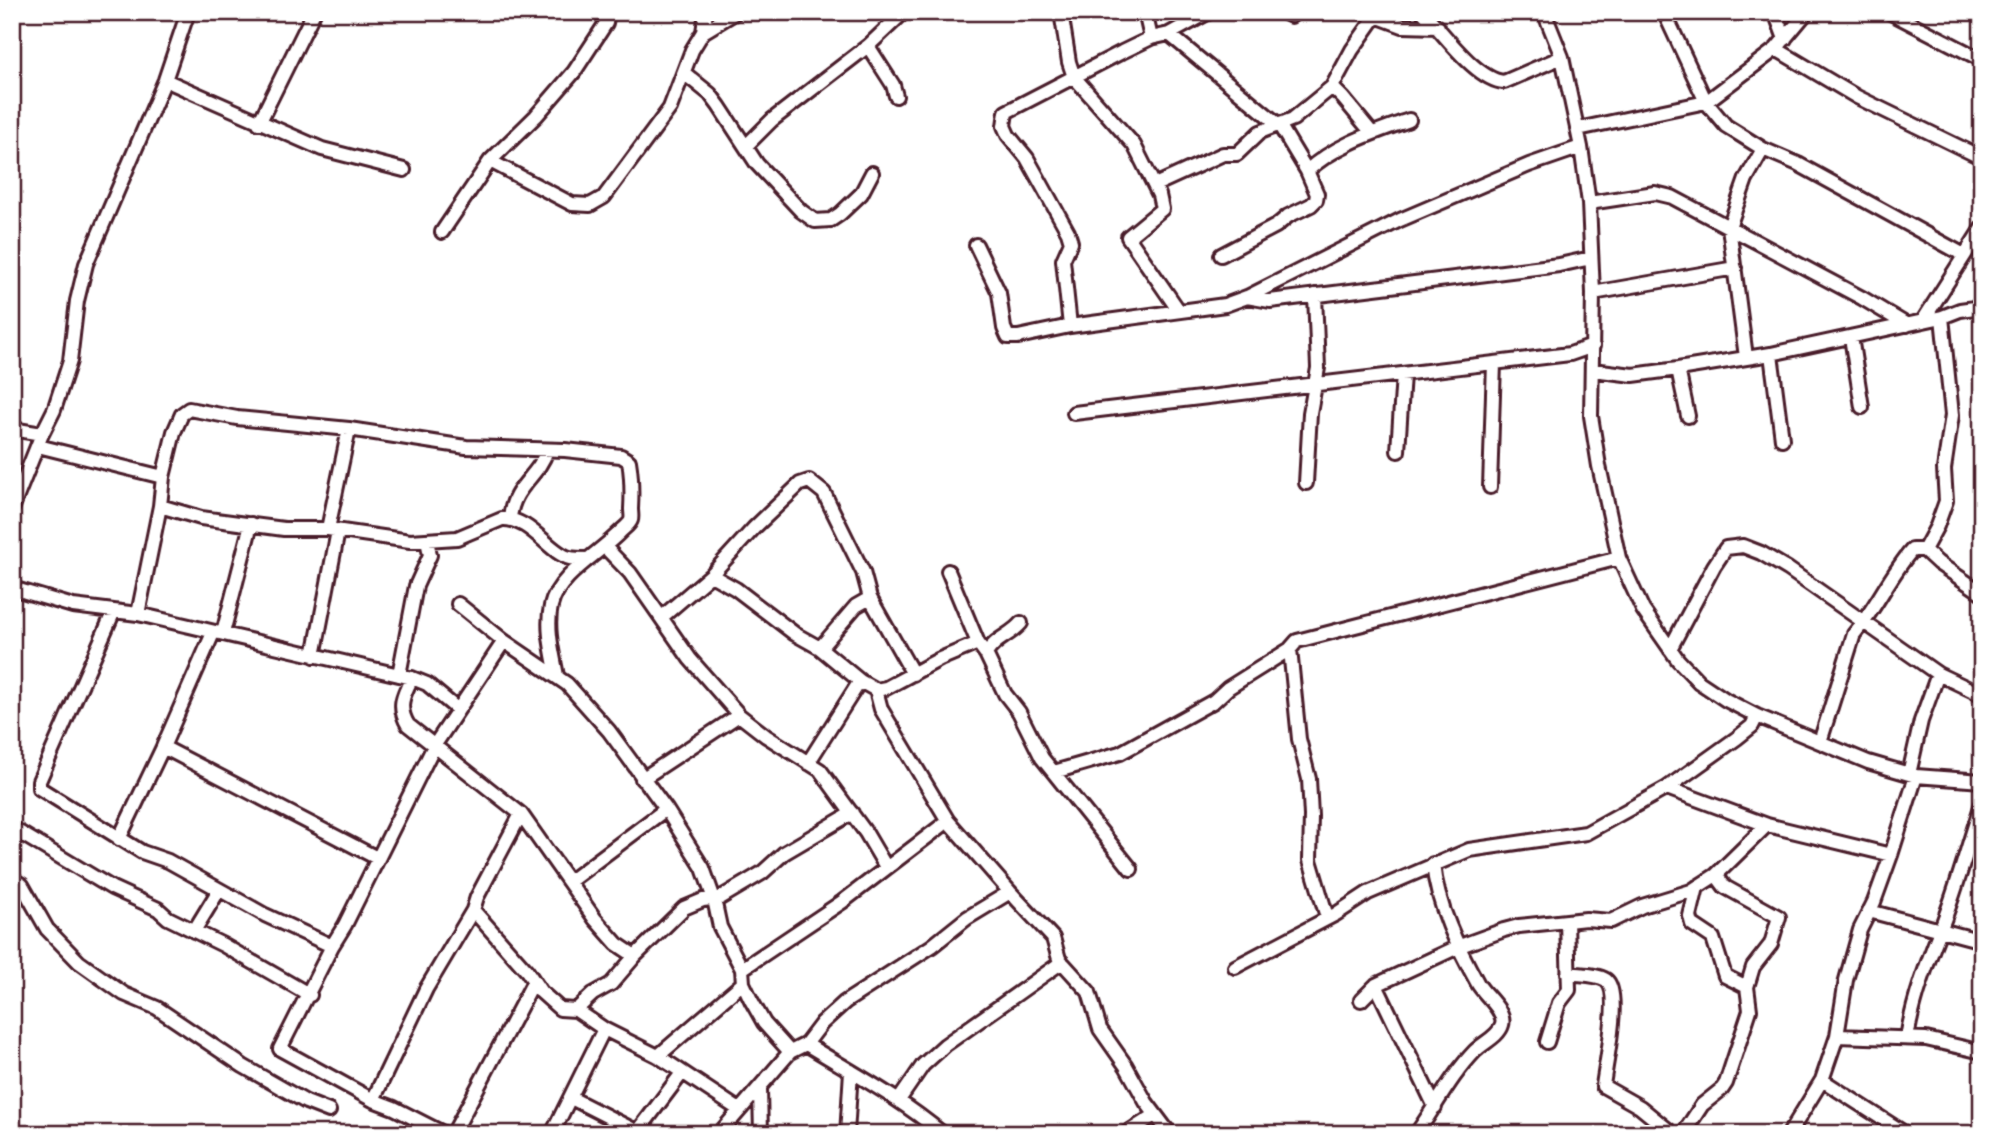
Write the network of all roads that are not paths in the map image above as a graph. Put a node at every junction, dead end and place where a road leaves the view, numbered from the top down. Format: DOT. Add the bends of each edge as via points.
graph roads {
  1 [pos="188,12"];
  2 [pos="314,12"];
  3 [pos="608,12"];
  4 [pos="706,12"];
  5 [pos="736,12"];
  6 [pos="904,12"];
  7 [pos="1061,12"];
  8 [pos="1145,12"];
  9 [pos="1209,12"];
  10 [pos="1283,12"];
  11 [pos="1296,12"];
  12 [pos="1423,12"];
  13 [pos="1562,12"];
  14 [pos="1664,12"];
  15 [pos="1775,12"];
  16 [pos="1807,12"];
  17 [pos="1889,12"];
  18 [pos="1374,14"];
  19 [pos="1546,16"];
  20 [pos="1438,27"];
  21 [pos="703,32"];
  22 [pos="1169,34"];
  23 [pos="1150,38"];
  24 [pos="1780,44"];
  25 [pos="868,46"];
  26 [pos="1562,57"];
  27 [pos="1982,60"];
  28 [pos="684,73"];
  29 [pos="1074,77"];
  30 [pos="165,80"];
  31 [pos="1332,88"];
  32 [pos="896,96"];
  33 [pos="1706,102"];
  34 [pos="1409,120"];
  35 [pos="259,123"];
  36 [pos="1280,126"];
  37 [pos="1578,129"];
  38 [pos="1371,133"];
  39 [pos="747,145"];
  40 [pos="1581,147"];
  41 [pos="1763,149"];
  42 [pos="1982,158"];
  43 [pos="491,161"];
  44 [pos="404,170"];
  45 [pos="1307,171"];
  46 [pos="872,173"];
  47 [pos="1155,186"];
  48 [pos="1589,203"];
  49 [pos="1729,226"];
  50 [pos="1982,229"];
  51 [pos="442,232"];
  52 [pos="976,246"];
  53 [pos="1221,255"];
  54 [pos="1964,255"];
  55 [pos="1591,258"];
  56 [pos="1735,268"];
  57 [pos="1593,293"];
  58 [pos="1315,295"];
  59 [pos="1247,297"];
  60 [pos="1982,307"];
  61 [pos="1179,311"];
  62 [pos="1942,317"];
  63 [pos="1924,320"];
  64 [pos="1907,325"];
  65 [pos="1070,326"];
  66 [pos="1851,337"];
  67 [pos="1593,346"];
  68 [pos="1771,354"];
  69 [pos="1746,357"];
  70 [pos="1494,363"];
  71 [pos="1678,369"];
  72 [pos="1593,370"];
  73 [pos="1403,374"];
  74 [pos="1315,385"];
  75 [pos="1863,407"];
  76 [pos="1074,413"];
  77 [pos="1688,416"];
  78 [pos="12,429"];
  79 [pos="349,429"];
  80 [pos="1782,439"];
  81 [pos="40,440"];
  82 [pos="547,450"];
  83 [pos="1398,451"];
  84 [pos="163,477"];
  85 [pos="1306,483"];
  86 [pos="1490,487"];
  87 [pos="160,506"];
  88 [pos="12,509"];
  89 [pos="510,519"];
  90 [pos="251,524"];
  91 [pos="333,530"];
  92 [pos="427,540"];
  93 [pos="605,547"];
  94 [pos="1924,550"];
  95 [pos="562,554"];
  96 [pos="1619,558"];
  97 [pos="587,559"];
  98 [pos="948,571"];
  99 [pos="712,575"];
  100 [pos="563,584"];
  101 [pos="12,588"];
  102 [pos="1982,593"];
  103 [pos="870,598"];
  104 [pos="458,604"];
  105 [pos="113,612"];
  106 [pos="138,614"];
  107 [pos="662,617"];
  108 [pos="1864,622"];
  109 [pos="1021,623"];
  110 [pos="218,633"];
  111 [pos="504,641"];
  112 [pos="978,643"];
  113 [pos="820,648"];
  114 [pos="1290,649"];
  115 [pos="1670,649"];
  116 [pos="986,654"];
  117 [pos="314,656"];
  118 [pos="913,674"];
  119 [pos="1938,674"];
  120 [pos="405,677"];
  121 [pos="557,677"];
  122 [pos="860,681"];
  123 [pos="876,690"];
  124 [pos="1982,695"];
  125 [pos="457,709"];
  126 [pos="739,715"];
  127 [pos="1757,716"];
  128 [pos="1820,742"];
  129 [pos="434,746"];
  130 [pos="163,747"];
  131 [pos="808,763"];
  132 [pos="1054,772"];
  133 [pos="1912,775"];
  134 [pos="642,779"];
  135 [pos="1982,781"];
  136 [pos="1667,788"];
  137 [pos="1982,804"];
  138 [pos="666,809"];
  139 [pos="852,813"];
  140 [pos="521,814"];
  141 [pos="948,821"];
  142 [pos="1767,825"];
  143 [pos="12,828"];
  144 [pos="118,839"];
  145 [pos="1891,855"];
  146 [pos="377,858"];
  147 [pos="1433,864"];
  148 [pos="886,867"];
  149 [pos="1131,869"];
  150 [pos="1716,875"];
  151 [pos="12,879"];
  152 [pos="570,881"];
  153 [pos="1697,887"];
  154 [pos="219,890"];
  155 [pos="1010,892"];
  156 [pos="714,899"];
  157 [pos="473,910"];
  158 [pos="1869,911"];
  159 [pos="1327,917"];
  160 [pos="1567,921"];
  161 [pos="1941,929"];
  162 [pos="194,931"];
  163 [pos="1982,941"];
  164 [pos="332,946"];
  165 [pos="1460,946"];
  166 [pos="635,956"];
  167 [pos="1062,962"];
  168 [pos="1235,967"];
  169 [pos="1568,973"];
  170 [pos="742,976"];
  171 [pos="533,983"];
  172 [pos="1376,985"];
  173 [pos="1747,987"];
  174 [pos="310,995"];
  175 [pos="1361,1000"];
  176 [pos="576,1010"];
  177 [pos="604,1029"];
  178 [pos="1837,1036"];
  179 [pos="1908,1038"];
  180 [pos="1547,1042"];
  181 [pos="806,1044"];
  182 [pos="790,1052"];
  183 [pos="1982,1052"];
  184 [pos="658,1056"];
  185 [pos="851,1071"];
  186 [pos="682,1073"];
  187 [pos="1822,1080"];
  188 [pos="760,1089"];
  189 [pos="571,1098"];
  190 [pos="373,1100"];
  191 [pos="899,1100"];
  192 [pos="1435,1107"];
  193 [pos="738,1109"];
  194 [pos="329,1111"];
  195 [pos="1155,1115"];
  196 [pos="637,1133"];
  197 [pos="940,1133"];
  198 [pos="445,1134"];
  199 [pos="453,1134"];
  200 [pos="552,1134"];
  201 [pos="719,1134"];
  202 [pos="761,1134"];
  203 [pos="847,1134"];
  204 [pos="1125,1134"];
  205 [pos="1170,1134"];
  206 [pos="1416,1134"];
  207 [pos="1673,1134"];
  208 [pos="1684,1134"];
  209 [pos="1789,1134"];
  210 [pos="1906,1134"];
  1 -- 30 [label="street"];
  2 -- 35 [label="street"];
  3 -- 43 [label="street" via="606,23 574,72"];
  4 -- 21 [label="street"];
  5 -- 21 [label="street"];
  6 -- 25 [label="street"];
  7 -- 29 [label="street"];
  8 -- 23 [label="street"];
  9 -- 22 [label="street"];
  10 -- 11 [label="street" via="1291,16"];
  12 -- 20 [label="street"];
  13 -- 19 [label="street"];
  14 -- 33 [label="street"];
  15 -- 24 [label="street"];
  16 -- 24 [label="street"];
  17 -- 27 [label="street"];
  18 -- 20 [label="street" via="1397,25"];
  18 -- 31 [label="street"];
  19 -- 26 [label="street"];
  20 -- 26 [label="street" via="1478,71 1495,81 1504,82"];
  21 -- 28 [label="street"];
  22 -- 23 [label="street"];
  22 -- 36 [label="street"];
  23 -- 29 [label="street"];
  24 -- 33 [label="street"];
  24 -- 42 [label="street" via="1857,97"];
  25 -- 32 [label="street"];
  25 -- 39 [label="street" via="779,114"];
  26 -- 37 [label="street"];
  28 -- 39 [label="street" via="710,94"];
  28 -- 43 [label="street" via="664,118 604,197 590,205 572,204"];
  29 -- 47 [label="street" via="1134,145"];
  29 -- 65 [label="street" via="1006,112 1004,126 1069,232 1071,242 1063,260"];
  30 -- 35 [label="street"];
  30 -- 81 [label="street" via="86,264 70,361"];
  31 -- 36 [label="street"];
  31 -- 38 [label="street"];
  33 -- 37 [label="street"];
  33 -- 41 [label="street" via="1726,126"];
  34 -- 38 [label="street"];
  35 -- 44 [label="street" via="322,149"];
  36 -- 45 [label="street"];
  36 -- 47 [label="street" via="1260,132 1237,154 1223,154"];
  37 -- 40 [label="street"];
  38 -- 45 [label="street" via="1320,159"];
  39 -- 46 [label="street" via="757,164 815,221 840,214 861,194"];
  40 -- 48 [label="street"];
  40 -- 59 [label="street" via="1400,220"];
  41 -- 49 [label="street"];
  41 -- 54 [label="street"];
  43 -- 51 [label="street"];
  45 -- 53 [label="street" via="1317,194 1311,205"];
  47 -- 61 [label="street" via="1162,209 1128,237"];
  48 -- 49 [label="street" via="1655,193"];
  48 -- 55 [label="street"];
  49 -- 56 [label="street"];
  49 -- 64 [label="street"];
  50 -- 54 [label="street"];
  52 -- 65 [label="street" via="999,293 1008,337"];
  54 -- 63 [label="street"];
  55 -- 57 [label="street"];
  55 -- 58 [label="street"];
  56 -- 57 [label="street"];
  56 -- 69 [label="street"];
  57 -- 67 [label="street"];
  58 -- 59 [label="street" via="1270,301"];
  58 -- 74 [label="street"];
  59 -- 61 [label="street"];
  60 -- 62 [label="street"];
  61 -- 65 [label="street"];
  62 -- 63 [label="street"];
  62 -- 94 [label="street" via="1952,415 1944,469 1946,501"];
  63 -- 64 [label="street"];
  64 -- 66 [label="street"];
  66 -- 68 [label="street"];
  66 -- 75 [label="street"];
  67 -- 70 [label="street" via="1570,354"];
  67 -- 72 [label="street"];
  68 -- 69 [label="street"];
  68 -- 80 [label="street"];
  69 -- 71 [label="street"];
  70 -- 73 [label="street"];
  70 -- 86 [label="street"];
  71 -- 72 [label="street" via="1633,376"];
  71 -- 77 [label="street"];
  72 -- 96 [label="street" via="1591,416"];
  73 -- 74 [label="street"];
  73 -- 83 [label="street"];
  74 -- 76 [label="street"];
  74 -- 85 [label="street"];
  78 -- 81 [label="street"];
  79 -- 82 [label="street" via="466,447"];
  79 -- 84 [label="street" via="189,409 174,432"];
  79 -- 91 [label="street"];
  81 -- 84 [label="street" via="80,458"];
  81 -- 88 [label="street"];
  82 -- 89 [label="street" via="540,466 516,493"];
  82 -- 93 [label="street" via="621,456 629,461 634,488 631,520"];
  84 -- 87 [label="street"];
  87 -- 90 [label="street" via="201,518"];
  87 -- 106 [label="street"];
  89 -- 92 [label="street" via="457,538"];
  89 -- 95 [label="street"];
  90 -- 91 [label="street"];
  90 -- 110 [label="street"];
  91 -- 92 [label="street"];
  91 -- 117 [label="street"];
  92 -- 120 [label="street" via="430,555 416,586"];
  93 -- 97 [label="street"];
  93 -- 107 [label="street"];
  94 -- 102 [label="street"];
  94 -- 108 [label="street" via="1912,550"];
  95 -- 97 [label="street"];
  95 -- 100 [label="street"];
  96 -- 114 [label="street" via="1297,641"];
  96 -- 115 [label="street" via="1643,610"];
  97 -- 100 [label="street"];
  98 -- 112 [label="street"];
  99 -- 103 [label="street" via="754,528 800,484 810,481 824,493 863,572"];
  99 -- 107 [label="street"];
  99 -- 113 [label="street"];
  100 -- 121 [label="street" via="550,609"];
  101 -- 105 [label="street"];
  103 -- 113 [label="street" via="856,606"];
  103 -- 118 [label="street"];
  104 -- 111 [label="street"];
  105 -- 106 [label="street"];
  105 -- 144 [label="street" via="39,788"];
  106 -- 110 [label="street"];
  107 -- 126 [label="street" via="690,659"];
  108 -- 115 [label="street" via="1754,549 1726,548"];
  108 -- 119 [label="street"];
  108 -- 128 [label="street" via="1854,634"];
  109 -- 116 [label="street" via="995,641"];
  110 -- 117 [label="street"];
  110 -- 130 [label="street"];
  111 -- 121 [label="street"];
  111 -- 125 [label="street"];
  112 -- 116 [label="street"];
  112 -- 118 [label="street"];
  113 -- 122 [label="street"];
  114 -- 132 [label="street" via="1214,701 1120,753"];
  114 -- 159 [label="street" via="1299,739 1309,779 1310,860"];
  115 -- 127 [label="street" via="1699,682"];
  116 -- 132 [label="street"];
  117 -- 120 [label="street"];
  118 -- 123 [label="street"];
  119 -- 124 [label="street"];
  119 -- 133 [label="street" via="1922,721"];
  120 -- 125 [label="street" via="427,684"];
  120 -- 129 [label="street" via="404,720"];
  121 -- 134 [label="street" via="599,718"];
  122 -- 123 [label="street"];
  122 -- 131 [label="street"];
  123 -- 141 [label="street" via="881,709"];
  125 -- 129 [label="street"];
  126 -- 131 [label="street"];
  126 -- 134 [label="street"];
  127 -- 128 [label="street"];
  127 -- 136 [label="street" via="1752,726"];
  128 -- 133 [label="street"];
  129 -- 140 [label="street"];
  129 -- 146 [label="street"];
  130 -- 144 [label="street"];
  130 -- 146 [label="street"];
  131 -- 139 [label="street" via="820,770"];
  132 -- 149 [label="street"];
  133 -- 135 [label="street"];
  133 -- 145 [label="street"];
  134 -- 138 [label="street"];
  136 -- 142 [label="street"];
  136 -- 147 [label="street" via="1586,833 1469,850"];
  137 -- 161 [label="street"];
  138 -- 152 [label="street"];
  138 -- 156 [label="street" via="703,868"];
  139 -- 148 [label="street"];
  139 -- 156 [label="street"];
  140 -- 152 [label="street"];
  140 -- 157 [label="street"];
  141 -- 148 [label="street"];
  141 -- 155 [label="street"];
  142 -- 145 [label="street"];
  142 -- 150 [label="street"];
  143 -- 162 [label="street"];
  144 -- 154 [label="street"];
  145 -- 158 [label="street"];
  146 -- 164 [label="street"];
  147 -- 159 [label="street"];
  147 -- 165 [label="street" via="1436,890"];
  148 -- 170 [label="street"];
  150 -- 153 [label="street"];
  150 -- 173 [label="street" via="1725,887 1779,917 1771,944 1753,967"];
  151 -- 194 [label="street" via="22,885 47,929 79,962 243,1066"];
  152 -- 166 [label="street" via="604,930"];
  153 -- 160 [label="street" via="1611,920"];
  153 -- 173 [label="street" via="1692,924 1713,938 1725,975"];
  154 -- 162 [label="street"];
  154 -- 164 [label="street"];
  155 -- 167 [label="street" via="1054,938"];
  155 -- 181 [label="street" via="845,1002"];
  156 -- 166 [label="street" via="684,908"];
  156 -- 170 [label="street" via="720,927"];
  157 -- 171 [label="street"];
  157 -- 190 [label="street" via="426,989"];
  158 -- 161 [label="street"];
  158 -- 178 [label="street" via="1846,980"];
  159 -- 168 [label="street"];
  160 -- 165 [label="street" via="1519,926"];
  160 -- 169 [label="street"];
  161 -- 163 [label="street"];
  161 -- 179 [label="street"];
  162 -- 174 [label="street"];
  164 -- 174 [label="street"];
  165 -- 172 [label="street"];
  165 -- 192 [label="street" via="1503,1023 1458,1071"];
  166 -- 176 [label="street" via="611,984 593,993"];
  167 -- 191 [label="street" via="945,1045 923,1065"];
  167 -- 195 [label="street" via="1089,992 1100,1029"];
  169 -- 180 [label="street" via="1569,990 1552,1019"];
  169 -- 207 [label="street" via="1602,978 1611,986 1609,1058 1603,1086 1640,1107"];
  170 -- 182 [label="street" via="764,1023"];
  170 -- 184 [label="street"];
  171 -- 176 [label="street" via="560,1009"];
  171 -- 199 [label="street"];
  172 -- 175 [label="street"];
  172 -- 192 [label="street"];
  173 -- 208 [label="street" via="1750,1010 1726,1083 1702,1105"];
  174 -- 190 [label="street" via="281,1049"];
  176 -- 177 [label="street"];
  177 -- 184 [label="street"];
  177 -- 189 [label="street"];
  178 -- 179 [label="street"];
  178 -- 187 [label="street"];
  179 -- 183 [label="street"];
  181 -- 182 [label="street"];
  181 -- 185 [label="street"];
  182 -- 188 [label="street"];
  184 -- 186 [label="street"];
  185 -- 191 [label="street"];
  185 -- 203 [label="street"];
  186 -- 193 [label="street"];
  186 -- 196 [label="street"];
  187 -- 209 [label="street"];
  187 -- 210 [label="street"];
  188 -- 193 [label="street"];
  188 -- 202 [label="street"];
  189 -- 196 [label="street"];
  189 -- 200 [label="street"];
  190 -- 198 [label="street"];
  191 -- 197 [label="street"];
  192 -- 206 [label="street"];
  193 -- 201 [label="street"];
  195 -- 204 [label="street"];
  195 -- 205 [label="street"];
}
